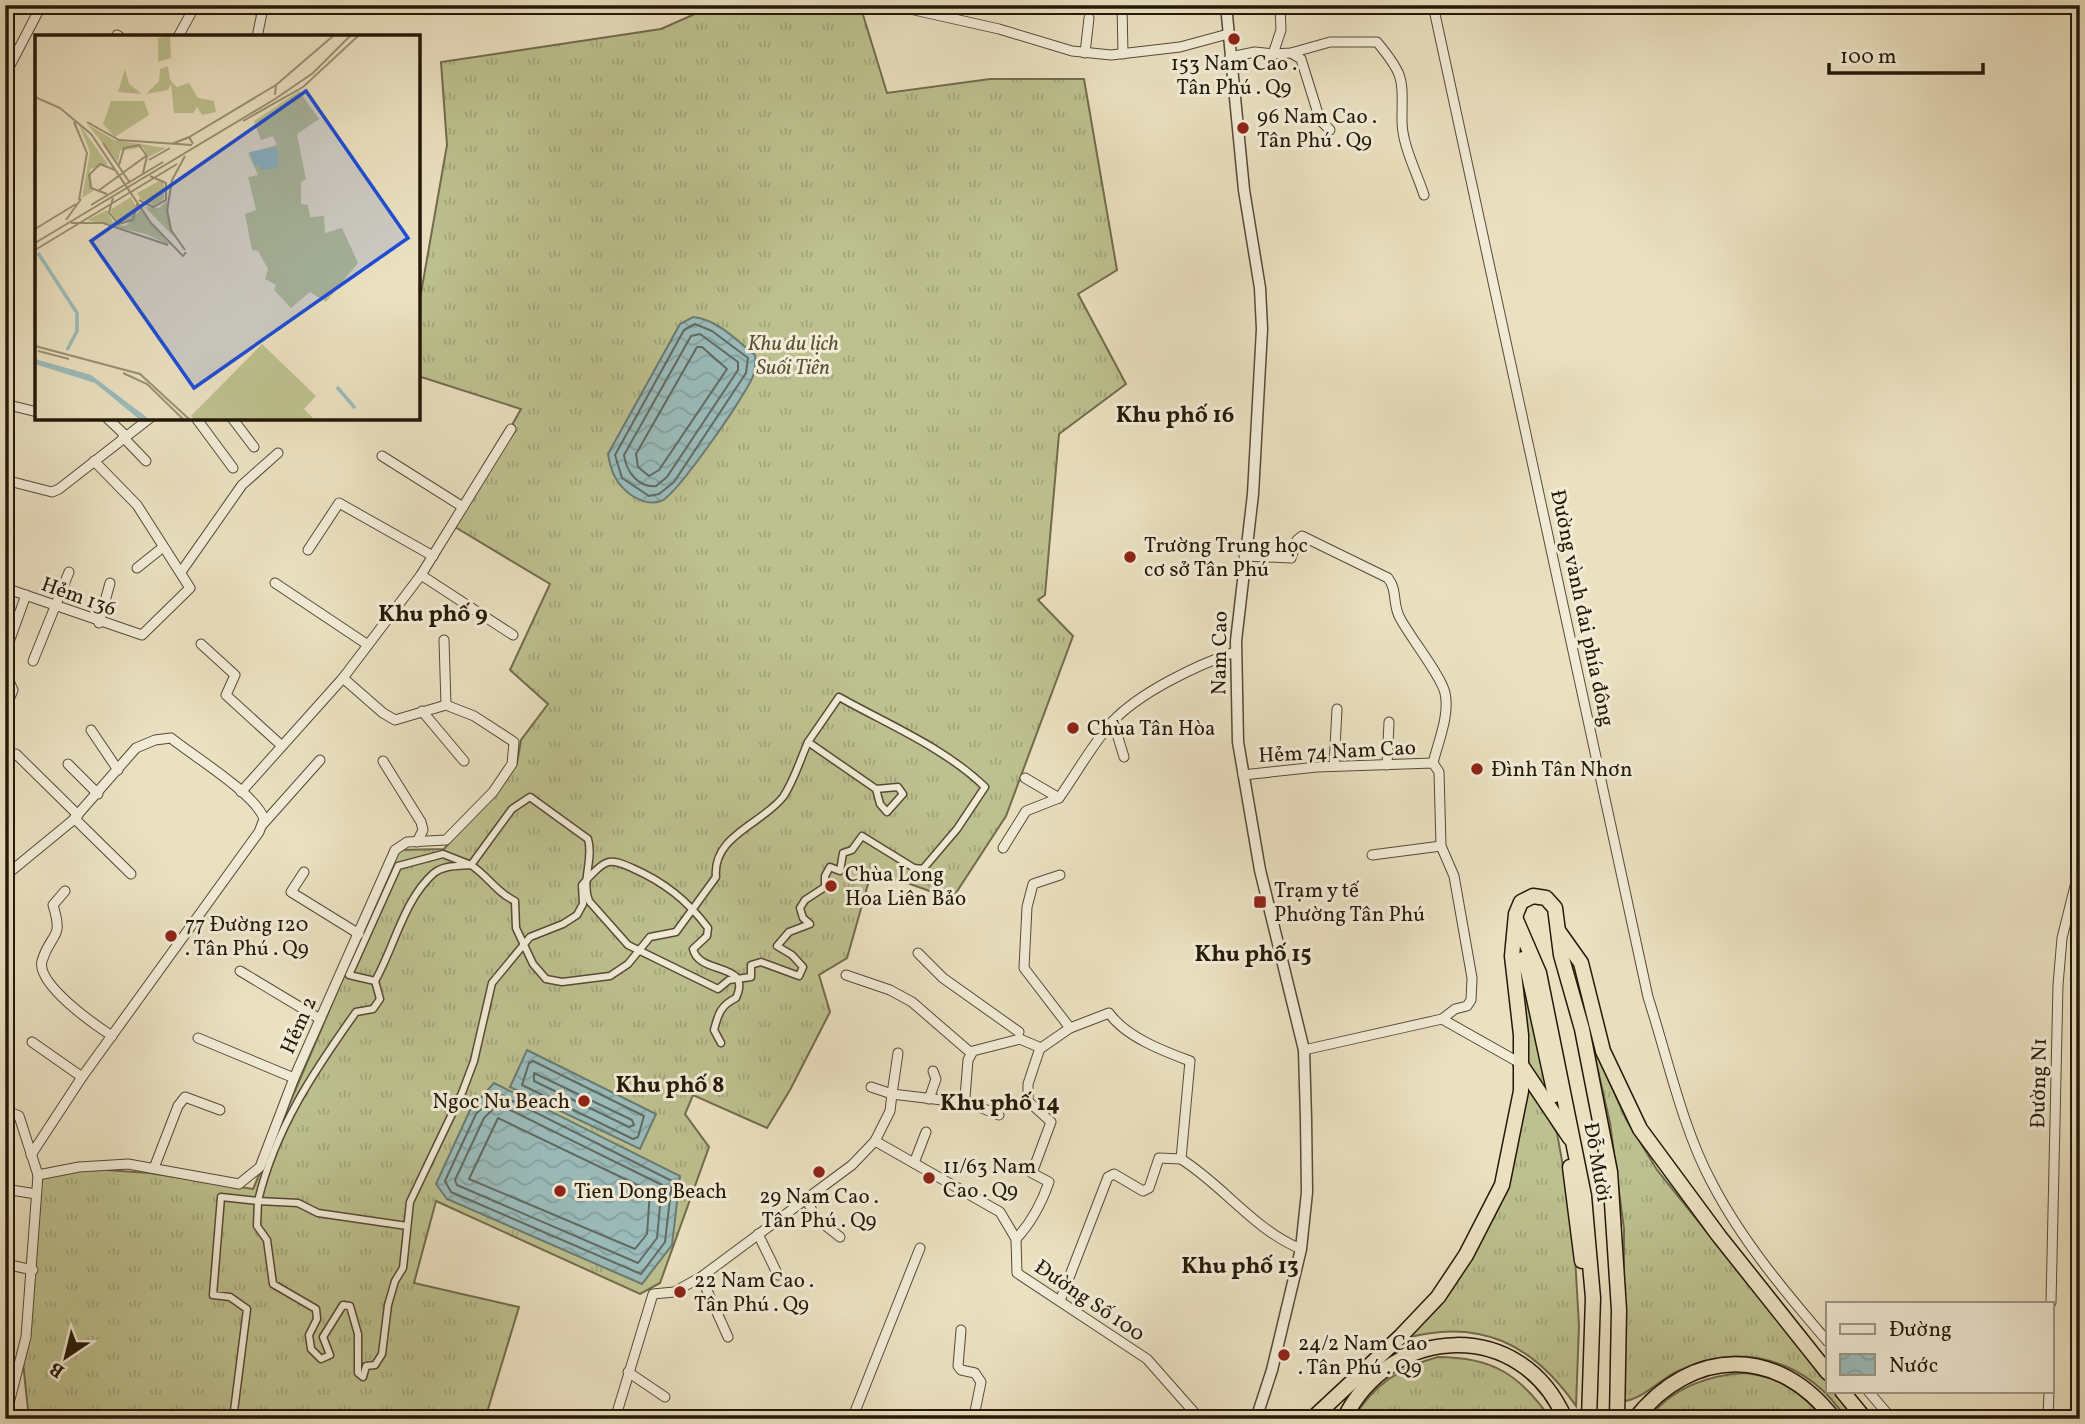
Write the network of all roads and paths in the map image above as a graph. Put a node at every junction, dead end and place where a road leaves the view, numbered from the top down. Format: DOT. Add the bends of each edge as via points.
graph roads {
  1 [pos="39,5"];
  2 [pos="249,5"];
  3 [pos="891,5"];
  4 [pos="1122,5"];
  5 [pos="1226,5"];
  6 [pos="1280,5"];
  7 [pos="1433,5"];
  8 [pos="191,13"];
  9 [pos="1089,18"];
  10 [pos="1228,34"];
  11 [pos="179,35"];
  12 [pos="257,35"];
  13 [pos="1085,53"];
  14 [pos="1291,53"];
  15 [pos="1123,54"];
  16 [pos="1273,54"];
  17 [pos="1230,57"];
  18 [pos="5,75"];
  19 [pos="1330,130"];
  20 [pos="1424,195"];
  21 [pos="5,404"];
  22 [pos="35,412"];
  23 [pos="109,420"];
  24 [pos="146,420"];
  25 [pos="197,420"];
  26 [pos="234,420"];
  27 [pos="510,429"];
  28 [pos="124,436"];
  29 [pos="254,447"];
  30 [pos="278,453"];
  31 [pos="382,456"];
  32 [pos="94,461"];
  33 [pos="146,461"];
  34 [pos="233,468"];
  35 [pos="5,480"];
  36 [pos="463,507"];
  37 [pos="162,548"];
  38 [pos="308,550"];
  39 [pos="433,556"];
  40 [pos="1244,556"];
  41 [pos="137,568"];
  42 [pos="69,572"];
  43 [pos="181,572"];
  44 [pos="421,575"];
  45 [pos="110,583"];
  46 [pos="275,583"];
  47 [pos="5,588"];
  48 [pos="26,595"];
  49 [pos="53,606"];
  50 [pos="99,623"];
  51 [pos="513,635"];
  52 [pos="444,640"];
  53 [pos="201,644"];
  54 [pos="369,645"];
  55 [pos="1235,652"];
  56 [pos="5,653"];
  57 [pos="33,662"];
  58 [pos="5,672"];
  59 [pos="343,678"];
  60 [pos="446,705"];
  61 [pos="5,709"];
  62 [pos="1337,709"];
  63 [pos="422,710"];
  64 [pos="1113,721"];
  65 [pos="1389,722"];
  66 [pos="91,730"];
  67 [pos="808,742"];
  68 [pos="282,746"];
  69 [pos="16,754"];
  70 [pos="1124,757"];
  71 [pos="320,760"];
  72 [pos="383,761"];
  73 [pos="464,761"];
  74 [pos="1433,763"];
  75 [pos="68,764"];
  76 [pos="1387,765"];
  77 [pos="1334,766"];
  78 [pos="117,770"];
  79 [pos="1243,775"];
  80 [pos="1026,778"];
  81 [pos="876,789"];
  82 [pos="241,792"];
  83 [pos="98,794"];
  84 [pos="1059,799"];
  85 [pos="76,817"];
  86 [pos="263,824"];
  87 [pos="417,842"];
  88 [pos="1441,846"];
  89 [pos="1003,848"];
  90 [pos="1372,855"];
  91 [pos="471,865"];
  92 [pos="2080,866"];
  93 [pos="304,872"];
  94 [pos="131,874"];
  95 [pos="1060,875"];
  96 [pos="5,876"];
  97 [pos="586,880"];
  98 [pos="65,891"];
  99 [pos="690,909"];
  100 [pos="1516,920"];
  101 [pos="1558,930"];
  102 [pos="359,934"];
  103 [pos="1514,938"];
  104 [pos="524,946"];
  105 [pos="640,950"];
  106 [pos="918,953"];
  107 [pos="240,971"];
  108 [pos="846,975"];
  109 [pos="739,980"];
  110 [pos="375,981"];
  111 [pos="1570,995"];
  112 [pos="320,1019"];
  113 [pos="1442,1019"];
  114 [pos="1070,1028"];
  115 [pos="1019,1036"];
  116 [pos="112,1037"];
  117 [pos="198,1038"];
  118 [pos="32,1042"];
  119 [pos="721,1043"];
  120 [pos="1040,1048"];
  121 [pos="1304,1050"];
  122 [pos="898,1053"];
  123 [pos="971,1054"];
  124 [pos="1520,1063"];
  125 [pos="933,1071"];
  126 [pos="82,1077"];
  127 [pos="294,1078"];
  128 [pos="871,1087"];
  129 [pos="892,1094"];
  130 [pos="929,1099"];
  131 [pos="962,1100"];
  132 [pos="5,1110"];
  133 [pos="220,1110"];
  134 [pos="999,1115"];
  135 [pos="1562,1126"];
  136 [pos="926,1132"];
  137 [pos="875,1141"];
  138 [pos="1576,1148"];
  139 [pos="31,1155"];
  140 [pos="1181,1159"];
  141 [pos="914,1163"];
  142 [pos="154,1168"];
  143 [pos="38,1175"];
  144 [pos="5,1189"];
  145 [pos="36,1194"];
  146 [pos="806,1199"];
  147 [pos="258,1201"];
  148 [pos="407,1226"];
  149 [pos="758,1234"];
  150 [pos="840,1237"];
  151 [pos="1016,1239"];
  152 [pos="920,1248"];
  153 [pos="1301,1249"];
  154 [pos="5,1264"];
  155 [pos="33,1270"];
  156 [pos="778,1275"];
  157 [pos="701,1277"];
  158 [pos="1060,1301"];
  159 [pos="2051,1302"];
  160 [pos="961,1330"];
  161 [pos="728,1337"];
  162 [pos="1826,1340"];
  163 [pos="1826,1370"];
  164 [pos="628,1372"];
  165 [pos="1843,1392"];
  166 [pos="1869,1392"];
  167 [pos="2049,1392"];
  168 [pos="665,1397"];
  169 [pos="5,1419"];
  170 [pos="233,1419"];
  171 [pos="615,1419"];
  172 [pos="852,1419"];
  173 [pos="977,1419"];
  174 [pos="1200,1419"];
  175 [pos="1256,1419"];
  176 [pos="1300,1419"];
  177 [pos="1312,1419"];
  178 [pos="1344,1419"];
  179 [pos="1565,1419"];
  180 [pos="1579,1419"];
  181 [pos="1589,1419"];
  182 [pos="1609,1419"];
  183 [pos="1617,1419"];
  184 [pos="1635,1419"];
  185 [pos="1834,1419"];
  186 [pos="1865,1419"];
  187 [pos="1892,1419"];
  188 [pos="2048,1419"];
  1 -- 18 [label="street"];
  2 -- 12 [label="street" via="262,13"];
  3 -- 13 [label="street"];
  4 -- 15 [label="street"];
  5 -- 10 [label="street, Nam Cao"];
  6 -- 16 [label="street" via="1281,30"];
  7 -- 162 [label="street, Đường vành đai phía đông" via="1648,997 1712,1184 1756,1252"];
  8 -- 11 [label="street"];
  9 -- 13 [label="street"];
  10 -- 15 [label="street" via="1180,47"];
  10 -- 17 [label="street, Nam Cao"];
  13 -- 15 [label="street"];
  14 -- 16 [label="street"];
  14 -- 19 [label="street" via="1301,60 1320,120"];
  14 -- 20 [label="street" via="1330,42 1377,42 1403,80 1401,122"];
  16 -- 17 [label="street"];
  17 -- 40 [label="street, Nam Cao" via="1262,329 1253,494"];
  21 -- 22 [label="street"];
  23 -- 28 [label="street"];
  24 -- 28 [label="street"];
  25 -- 34 [label="street"];
  26 -- 29 [label="street"];
  27 -- 36 [label="street"];
  28 -- 32 [label="street"];
  28 -- 33 [label="street"];
  30 -- 43 [label="street" via="242,485"];
  31 -- 36 [label="street"];
  32 -- 35 [label="street" via="52,492"];
  32 -- 37 [label="street" via="137,505"];
  36 -- 39 [label="street"];
  37 -- 41 [label="street"];
  37 -- 43 [label="street"];
  38 -- 39 [label="street" via="339,503"];
  39 -- 44 [label="street"];
  40 -- 55 [label="street, Nam Cao"];
  40 -- 74 [label="street" via="1291,558 1302,536 1388,578 1395,587 1398,614 1446,694"];
  42 -- 49 [label="street"];
  43 -- 50 [label="street, Hẻm 136" via="190,588 142,635"];
  44 -- 51 [label="street"];
  44 -- 54 [label="street"];
  45 -- 50 [label="street"];
  46 -- 54 [label="street"];
  47 -- 48 [label="street, Hẻm 136"];
  48 -- 49 [label="street, Hẻm 136"];
  48 -- 56 [label="street"];
  49 -- 50 [label="street, Hẻm 136"];
  49 -- 57 [label="street"];
  52 -- 60 [label="street"];
  53 -- 68 [label="street" via="235,675 226,695"];
  54 -- 59 [label="street"];
  55 -- 64 [label="street" via="1156,689"];
  55 -- 79 [label="street, Nam Cao"];
  58 -- 61 [label="street" via="13,690"];
  59 -- 63 [label="street" via="395,720"];
  59 -- 68 [label="street"];
  60 -- 63 [label="street"];
  60 -- 87 [label="street, Hẻm 2" via="474,716 514,742 512,764 493,792 446,840"];
  62 -- 77 [label="street"];
  63 -- 73 [label="street"];
  64 -- 70 [label="street"];
  64 -- 84 [label="street"];
  65 -- 76 [label="street"];
  66 -- 78 [label="street"];
  67 -- 81 [label="street"];
  67 -- 99 [label="street" via="785,794 769,813 728,843 715,863 716,877"];
  67 -- 109 [label="street" via="839,697 925,745 985,787 923,869 862,836 852,850 843,853 840,871 830,867 825,887 800,908 810,924 789,932 778,946 803,967 799,976 761,962 751,965 751,977"];
  68 -- 82 [label="street"];
  69 -- 85 [label="street"];
  71 -- 86 [label="street"];
  72 -- 87 [label="street" via="421,822 423,830"];
  74 -- 76 [label="street, Hẻm 74 Nam Cao"];
  74 -- 88 [label="street, Hẻm 74 Nam Cao" via="1439,772"];
  75 -- 83 [label="street"];
  76 -- 77 [label="street, Hẻm 74 Nam Cao"];
  77 -- 79 [label="street, Hẻm 74 Nam Cao"];
  78 -- 82 [label="street" via="136,748 172,738"];
  78 -- 83 [label="street"];
  79 -- 121 [label="street, Nam Cao" via="1259,870"];
  80 -- 84 [label="street"];
  81 -- 81 [label="street" via="887,812 903,794 898,788"];
  82 -- 86 [label="street" via="262,814"];
  83 -- 85 [label="street"];
  84 -- 89 [label="street" via="1026,811"];
  85 -- 94 [label="street"];
  85 -- 96 [label="street"];
  86 -- 116 [label="street"];
  87 -- 102 [label="street, Hẻm 2" via="395,850"];
  88 -- 90 [label="street"];
  88 -- 113 [label="street" via="1454,876 1472,978 1467,1006"];
  91 -- 97 [label="street" via="512,809 530,797 588,839"];
  91 -- 104 [label="street" via="502,895 515,901 516,928"];
  91 -- 110 [label="street" via="435,872 415,896"];
  91 -- 110 [label="street" via="443,854 398,866 349,975"];
  92 -- 159 [label="street, Đường N1" via="2062,938 2058,985"];
  93 -- 102 [label="street" via="291,892"];
  95 -- 114 [label="street" via="1032,884 1024,930 1024,968"];
  97 -- 99 [label="street" via="608,861 622,864 660,880"];
  97 -- 104 [label="street" via="581,890 583,904 576,915 530,937"];
  97 -- 105 [label="street" via="589,901 628,945"];
  98 -- 116 [label="street" via="53,905 58,929 42,970 66,1002"];
  99 -- 105 [label="street" via="676,932 650,937"];
  99 -- 109 [label="street" via="708,928 708,936 693,949 695,956"];
  100 -- 101 [label="highway, Đỗ Mười" via="1521,902 1540,896 1555,908"];
  100 -- 103 [label="highway, Đỗ Mười"];
  100 -- 138 [label="highway, Đỗ Mười" via="1539,973"];
  101 -- 111 [label="highway, Đỗ Mười"];
  101 -- 163 [label="highway" via="1581,963 1603,1051 1640,1129"];
  102 -- 112 [label="street, Hẻm 2"];
  103 -- 124 [label="highway"];
  103 -- 135 [label="highway, Đỗ Mười" via="1528,971"];
  104 -- 105 [label="street" via="546,979 562,982 610,976"];
  104 -- 148 [label="street" via="492,983 474,1060 410,1202"];
  105 -- 109 [label="street" via="708,986 718,989 729,980"];
  106 -- 115 [label="street"];
  107 -- 112 [label="street"];
  108 -- 123 [label="street" via="912,1002"];
  109 -- 119 [label="street" via="736,998 718,1013 714,1030"];
  110 -- 147 [label="street" via="380,999 373,1009 356,1012 316,1068 275,1142"];
  111 -- 182 [label="highway, Đỗ Mười" via="1606,1212 1611,1284"];
  111 -- 183 [label="highway, Đỗ Mười" via="1582,1029 1613,1194 1619,1310"];
  112 -- 127 [label="street, Hẻm 2"];
  113 -- 121 [label="street"];
  113 -- 124 [label="street"];
  114 -- 120 [label="street"];
  114 -- 140 [label="street" via="1109,1013 1116,1023 1141,1038 1190,1061"];
  115 -- 120 [label="street"];
  115 -- 123 [label="street"];
  116 -- 126 [label="street"];
  117 -- 127 [label="street"];
  118 -- 126 [label="street"];
  120 -- 151 [label="street" via="1028,1084 1028,1101 1051,1122 1032,1172 1049,1182 1041,1204"];
  121 -- 153 [label="street, Nam Cao" via="1307,1192"];
  122 -- 129 [label="street"];
  123 -- 131 [label="street"];
  124 -- 135 [label="highway"];
  124 -- 176 [label="highway" via="1496,1182 1451,1268 1409,1321"];
  124 -- 177 [label="highway" via="1521,1091 1509,1162 1466,1255 1417,1320"];
  125 -- 130 [label="street" via="936,1079"];
  126 -- 139 [label="street"];
  127 -- 142 [label="street, Hẻm 2" via="260,1167 246,1181 239,1184"];
  128 -- 129 [label="street"];
  129 -- 130 [label="street"];
  129 -- 137 [label="street" via="890,1111"];
  130 -- 131 [label="street"];
  131 -- 134 [label="street"];
  132 -- 139 [label="street" via="19,1116"];
  133 -- 142 [label="street" via="185,1097"];
  135 -- 138 [label="highway"];
  135 -- 180 [label="highway, Đỗ Mười" via="1582,1267"];
  136 -- 141 [label="street"];
  137 -- 141 [label="street, Đường Số 100"];
  137 -- 146 [label="street" via="852,1165"];
  138 -- 181 [label="highway, Đỗ Mười" via="1593,1298"];
  139 -- 143 [label="street"];
  140 -- 153 [label="street" via="1260,1227"];
  140 -- 158 [label="street" via="1159,1158 1149,1188 1143,1191 1114,1174 1108,1177"];
  141 -- 151 [label="street, Đường Số 100" via="1000,1212"];
  142 -- 143 [label="street, Hẻm 2" via="128,1164"];
  143 -- 145 [label="street"];
  144 -- 145 [label="street"];
  145 -- 155 [label="street"];
  146 -- 149 [label="street"];
  146 -- 150 [label="street" via="816,1218"];
  147 -- 148 [label="street" via="299,1203 318,1213"];
  147 -- 148 [label="street" via="257,1226 267,1240 273,1284 316,1309 317,1319 309,1335 312,1349 321,1359 330,1355 323,1337 336,1312 343,1305 350,1306 358,1334 358,1373 363,1377 366,1366 375,1365 382,1354 388,1305 403,1268"];
  147 -- 170 [label="street" via="221,1197 213,1295 230,1297 247,1309"];
  149 -- 156 [label="street"];
  149 -- 157 [label="street"];
  151 -- 158 [label="street, Đường Số 100" via="1017,1273"];
  152 -- 172 [label="street"];
  153 -- 175 [label="street, Nam Cao"];
  154 -- 155 [label="street"];
  155 -- 169 [label="street" via="26,1337"];
  157 -- 161 [label="street"];
  157 -- 164 [label="street" via="674,1292 653,1294"];
  158 -- 174 [label="street, Đường Số 100" via="1147,1359"];
  160 -- 173 [label="street" via="958,1366 975,1373 981,1382"];
  164 -- 168 [label="street"];
  164 -- 171 [label="street"];
  165 -- 186 [label="highway"];
  166 -- 187 [label="street"];
  167 -- 188 [label="street"];
  178 -- 179 [label="highway" via="1360,1393 1388,1366 1406,1354 1447,1344 1491,1351 1526,1369 1551,1394"];
  184 -- 185 [label="highway" via="1651,1400 1691,1374 1737,1363 1789,1376"];
}
